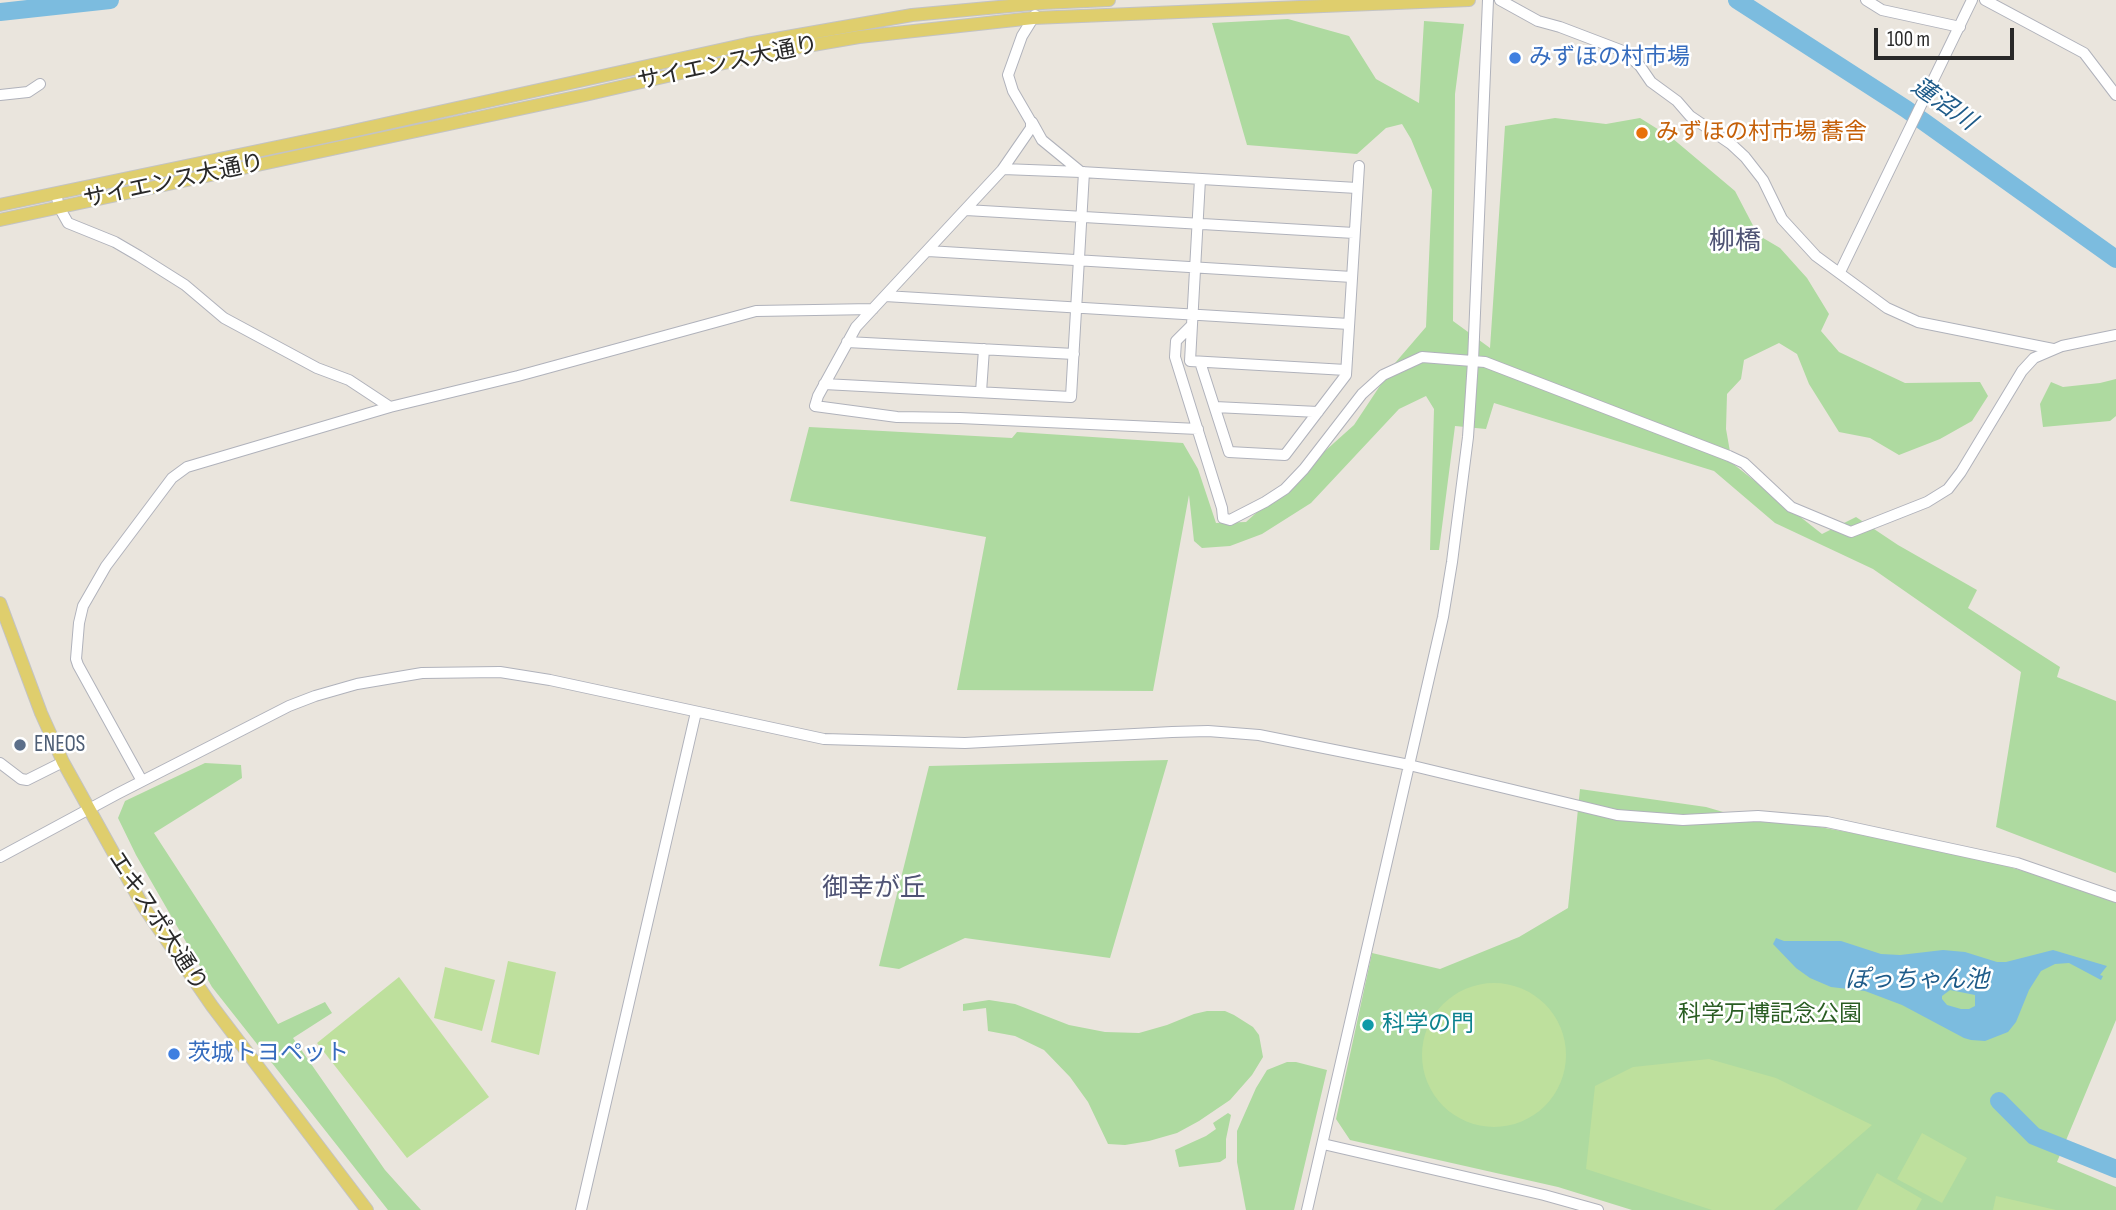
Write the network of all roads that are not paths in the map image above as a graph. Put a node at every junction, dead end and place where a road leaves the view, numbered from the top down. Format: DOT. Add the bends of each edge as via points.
graph roads {
  1 [pos="1109,0"];
  2 [pos="1469,0"];
  3 [pos="1488,0"];
  4 [pos="1500,0"];
  5 [pos="1866,0"];
  6 [pos="1972,0"];
  7 [pos="1985,0"];
  8 [pos="1042,2"];
  9 [pos="1033,18"];
  10 [pos="1960,27"];
  11 [pos="40,84"];
  12 [pos="0,95"];
  13 [pos="2116,95"];
  14 [pos="1031,122"];
  15 [pos="1359,166"];
  16 [pos="1003,169"];
  17 [pos="1082,172"];
  18 [pos="1200,179"];
  19 [pos="1357,188"];
  20 [pos="56,193"];
  21 [pos="0,205"];
  22 [pos="59,207"];
  23 [pos="966,210"];
  24 [pos="1082,217"];
  25 [pos="0,220"];
  26 [pos="1197,224"];
  27 [pos="1354,233"];
  28 [pos="928,251"];
  29 [pos="1079,260"];
  30 [pos="1195,267"];
  31 [pos="1840,272"];
  32 [pos="1352,277"];
  33 [pos="885,296"];
  34 [pos="1076,308"];
  35 [pos="873,309"];
  36 [pos="1192,320"];
  37 [pos="1349,324"];
  38 [pos="2116,335"];
  39 [pos="847,342"];
  40 [pos="984,349"];
  41 [pos="2054,349"];
  42 [pos="1074,354"];
  43 [pos="1473,360"];
  44 [pos="1200,362"];
  45 [pos="1346,370"];
  46 [pos="824,384"];
  47 [pos="981,392"];
  48 [pos="390,407"];
  49 [pos="1214,407"];
  50 [pos="1318,412"];
  51 [pos="1198,429"];
  52 [pos="0,603"];
  53 [pos="696,712"];
  54 [pos="63,762"];
  55 [pos="0,763"];
  56 [pos="1409,765"];
  57 [pos="142,781"];
  58 [pos="88,809"];
  59 [pos="0,857"];
  60 [pos="2116,897"];
  61 [pos="1323,1144"];
  62 [pos="367,1210"];
  63 [pos="581,1210"];
  64 [pos="1307,1210"];
  65 [pos="1598,1210"];
  1 -- 8 [label="main road, サイエンス大通り"];
  2 -- 9 [label="main road, サイエンス大通り"];
  3 -- 43 [label="street"];
  4 -- 31 [label="street" via="1538,21 1623,51 1690,116 1745,157 1763,180 1782,219 1816,256"];
  5 -- 10 [label="street" via="1882,10"];
  6 -- 10 [label="street"];
  7 -- 13 [label="street" via="2084,53"];
  8 -- 9 [label="street"];
  8 -- 20 [label="main road, サイエンス大通り" via="912,15 747,44"];
  9 -- 14 [label="street" via="1008,75"];
  9 -- 22 [label="main road, サイエンス大通り" via="859,37 772,52"];
  10 -- 31 [label="street"];
  11 -- 12 [label="street" via="28,92"];
  14 -- 16 [label="street"];
  14 -- 17 [label="street" via="1042,140"];
  15 -- 19 [label="street"];
  16 -- 17 [label="street"];
  16 -- 23 [label="street"];
  17 -- 18 [label="street"];
  17 -- 24 [label="street"];
  18 -- 19 [label="street"];
  18 -- 26 [label="street"];
  19 -- 27 [label="street"];
  20 -- 21 [label="main road, サイエンス大通り"];
  20 -- 22 [label="street"];
  22 -- 25 [label="main road, サイエンス大通り"];
  22 -- 48 [label="street" via="68,223 139,256 185,285 223,318 349,380"];
  23 -- 24 [label="street"];
  23 -- 28 [label="street"];
  24 -- 26 [label="street"];
  24 -- 29 [label="street"];
  26 -- 27 [label="street"];
  26 -- 30 [label="street"];
  27 -- 32 [label="street"];
  28 -- 29 [label="street"];
  28 -- 33 [label="street"];
  29 -- 30 [label="street"];
  29 -- 34 [label="street"];
  30 -- 32 [label="street"];
  30 -- 36 [label="street"];
  31 -- 41 [label="street" via="1887,308 1917,322"];
  32 -- 37 [label="street"];
  33 -- 34 [label="street"];
  33 -- 35 [label="street"];
  34 -- 36 [label="street"];
  34 -- 42 [label="street"];
  35 -- 39 [label="street"];
  35 -- 48 [label="street" via="756,311"];
  36 -- 37 [label="street"];
  36 -- 44 [label="street" via="1190,361"];
  36 -- 51 [label="street" via="1174,350"];
  37 -- 45 [label="street"];
  38 -- 41 [label="street"];
  39 -- 40 [label="street"];
  39 -- 46 [label="street"];
  40 -- 42 [label="street"];
  40 -- 47 [label="street"];
  41 -- 43 [label="street" via="2034,358 2022,371 1948,489 1851,532 1791,507 1744,463"];
  42 -- 47 [label="street" via="1071,397"];
  43 -- 51 [label="street" via="1422,357 1383,375 1284,489 1230,520 1223,518"];
  43 -- 56 [label="street" via="1452,562"];
  44 -- 45 [label="street"];
  44 -- 49 [label="street"];
  45 -- 50 [label="street"];
  46 -- 47 [label="street"];
  46 -- 51 [label="street" via="815,407 897,417"];
  48 -- 57 [label="street" via="187,467 172,478 106,566 83,606 76,659"];
  49 -- 50 [label="street"];
  49 -- 50 [label="street" via="1229,452 1285,455"];
  52 -- 54 [label="main road, エキスポ大通り"];
  53 -- 56 [label="street" via="824,739 965,743 1196,732 1259,735"];
  53 -- 57 [label="street" via="500,672 422,673 357,684 289,706"];
  53 -- 63 [label="street"];
  54 -- 55 [label="street" via="27,780"];
  54 -- 58 [label="main road, エキスポ大通り"];
  56 -- 60 [label="street" via="1617,815 1683,820 1758,816 1827,822 2017,863"];
  56 -- 61 [label="street"];
  57 -- 58 [label="street"];
  58 -- 59 [label="street"];
  58 -- 62 [label="main road, エキスポ大通り" via="171,949"];
  61 -- 64 [label="street"];
  61 -- 65 [label="street"];
}
